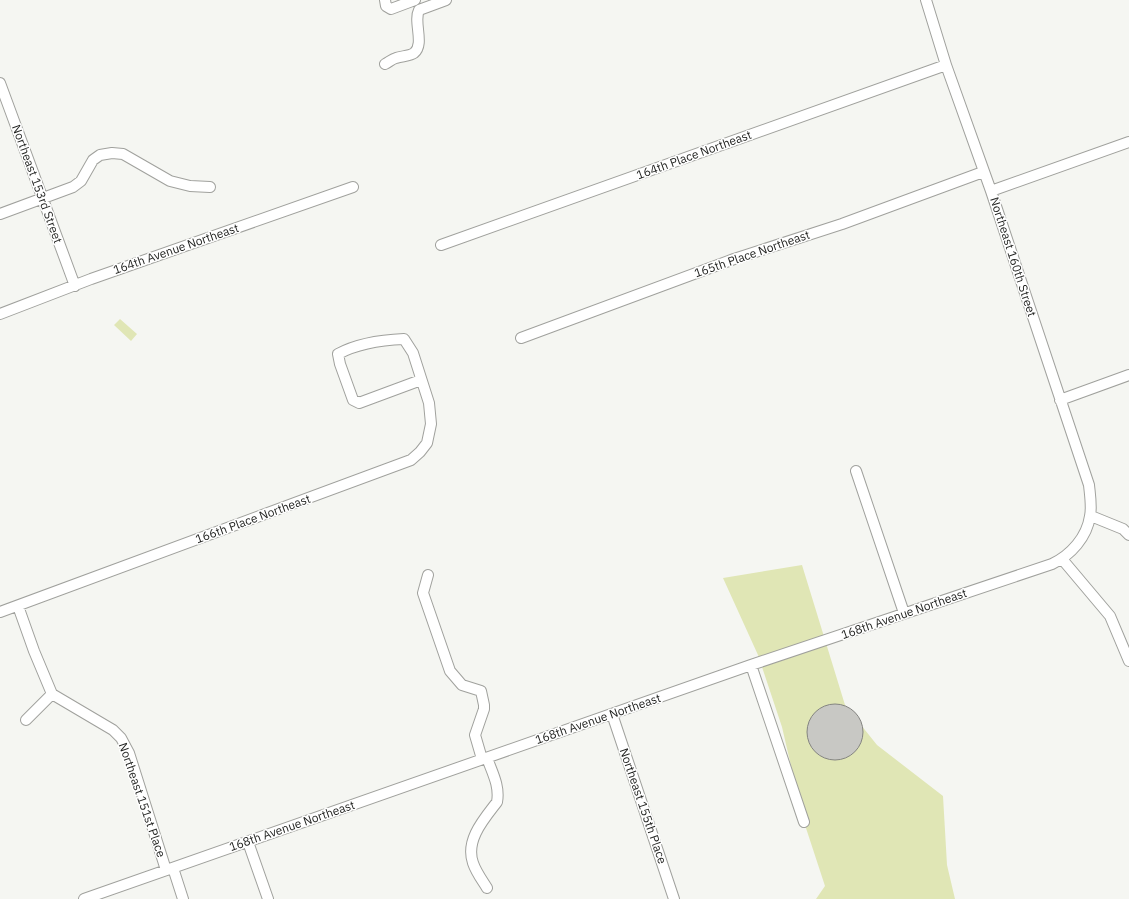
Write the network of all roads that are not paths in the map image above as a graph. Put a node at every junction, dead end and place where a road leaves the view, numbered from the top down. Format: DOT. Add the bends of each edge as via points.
graph roads {
  1 [pos="385,0"];
  2 [pos="446,0"];
  3 [pos="926,0"];
  4 [pos="412,1"];
  5 [pos="385,64"];
  6 [pos="946,65"];
  7 [pos="0,83"];
  8 [pos="1129,142"];
  9 [pos="983,172"];
  10 [pos="210,187"];
  11 [pos="353,187"];
  12 [pos="991,192"];
  13 [pos="43,198"];
  14 [pos="0,214"];
  15 [pos="441,245"];
  16 [pos="75,286"];
  17 [pos="0,314"];
  18 [pos="521,338"];
  19 [pos="1129,375"];
  20 [pos="421,380"];
  21 [pos="1060,400"];
  22 [pos="856,472"];
  23 [pos="1091,516"];
  24 [pos="1129,535"];
  25 [pos="1062,559"];
  26 [pos="428,575"];
  27 [pos="18,606"];
  28 [pos="0,612"];
  29 [pos="904,613"];
  30 [pos="1129,661"];
  31 [pos="751,665"];
  32 [pos="52,694"];
  33 [pos="612,714"];
  34 [pos="26,720"];
  35 [pos="485,758"];
  36 [pos="804,822"];
  37 [pos="248,842"];
  38 [pos="170,869"];
  39 [pos="487,888"];
  40 [pos="84,899"];
  41 [pos="183,899"];
  42 [pos="268,899"];
  43 [pos="674,899"];
  1 -- 4 [label="street" via="386,6 391,9"];
  2 -- 5 [label="street" via="419,10 419,41 414,53"];
  3 -- 6 [label="street, Northeast 160th Street"];
  6 -- 9 [label="street, Northeast 160th Street"];
  6 -- 15 [label="street, 164th Place Northeast"];
  7 -- 13 [label="street, Northeast 153rd Street"];
  8 -- 12 [label="street"];
  9 -- 12 [label="street, Northeast 160th Street"];
  9 -- 18 [label="street, 165th Place Northeast" via="842,224 734,259"];
  10 -- 13 [label="street" via="170,181 123,154 112,153 100,155 93,160 81,181 74,187"];
  11 -- 16 [label="street, 164th Avenue Northeast"];
  12 -- 21 [label="street, Northeast 160th Street"];
  13 -- 14 [label="street"];
  13 -- 16 [label="street, Northeast 153rd Street"];
  16 -- 17 [label="street, 164th Avenue Northeast"];
  19 -- 21 [label="street"];
  20 -- 20 [label="street, 166th Place Northeast" via="413,353 404,339 382,340 350,348 338,354 353,400 359,403"];
  20 -- 27 [label="street, 166th Place Northeast" via="429,403 431,424 427,443 411,460"];
  21 -- 23 [label="street, Northeast 160th Street" via="1089,485"];
  22 -- 29 [label="street"];
  23 -- 24 [label="street" via="1123,529"];
  23 -- 25 [label="street, 168th Avenue Northeast" via="1084,535"];
  25 -- 29 [label="street, 168th Avenue Northeast"];
  25 -- 30 [label="street" via="1110,616"];
  26 -- 35 [label="street" via="423,593 450,672 462,685 481,691 484,709 476,735"];
  27 -- 28 [label="street, 166th Place Northeast"];
  27 -- 32 [label="street"];
  29 -- 31 [label="street, 168th Avenue Northeast"];
  31 -- 33 [label="street, 168th Avenue Northeast"];
  31 -- 36 [label="street"];
  32 -- 34 [label="street"];
  32 -- 38 [label="street, Northeast 151st Place" via="113,730 121,738 129,753"];
  33 -- 35 [label="street, 168th Avenue Northeast"];
  33 -- 43 [label="street, Northeast 155th Place"];
  35 -- 37 [label="street, 168th Avenue Northeast"];
  35 -- 39 [label="street" via="499,796 476,832 471,846 473,864"];
  37 -- 38 [label="street, 168th Avenue Northeast"];
  37 -- 42 [label="street"];
  38 -- 40 [label="street, 168th Avenue Northeast"];
  38 -- 41 [label="street, Northeast 151st Place"];
}
